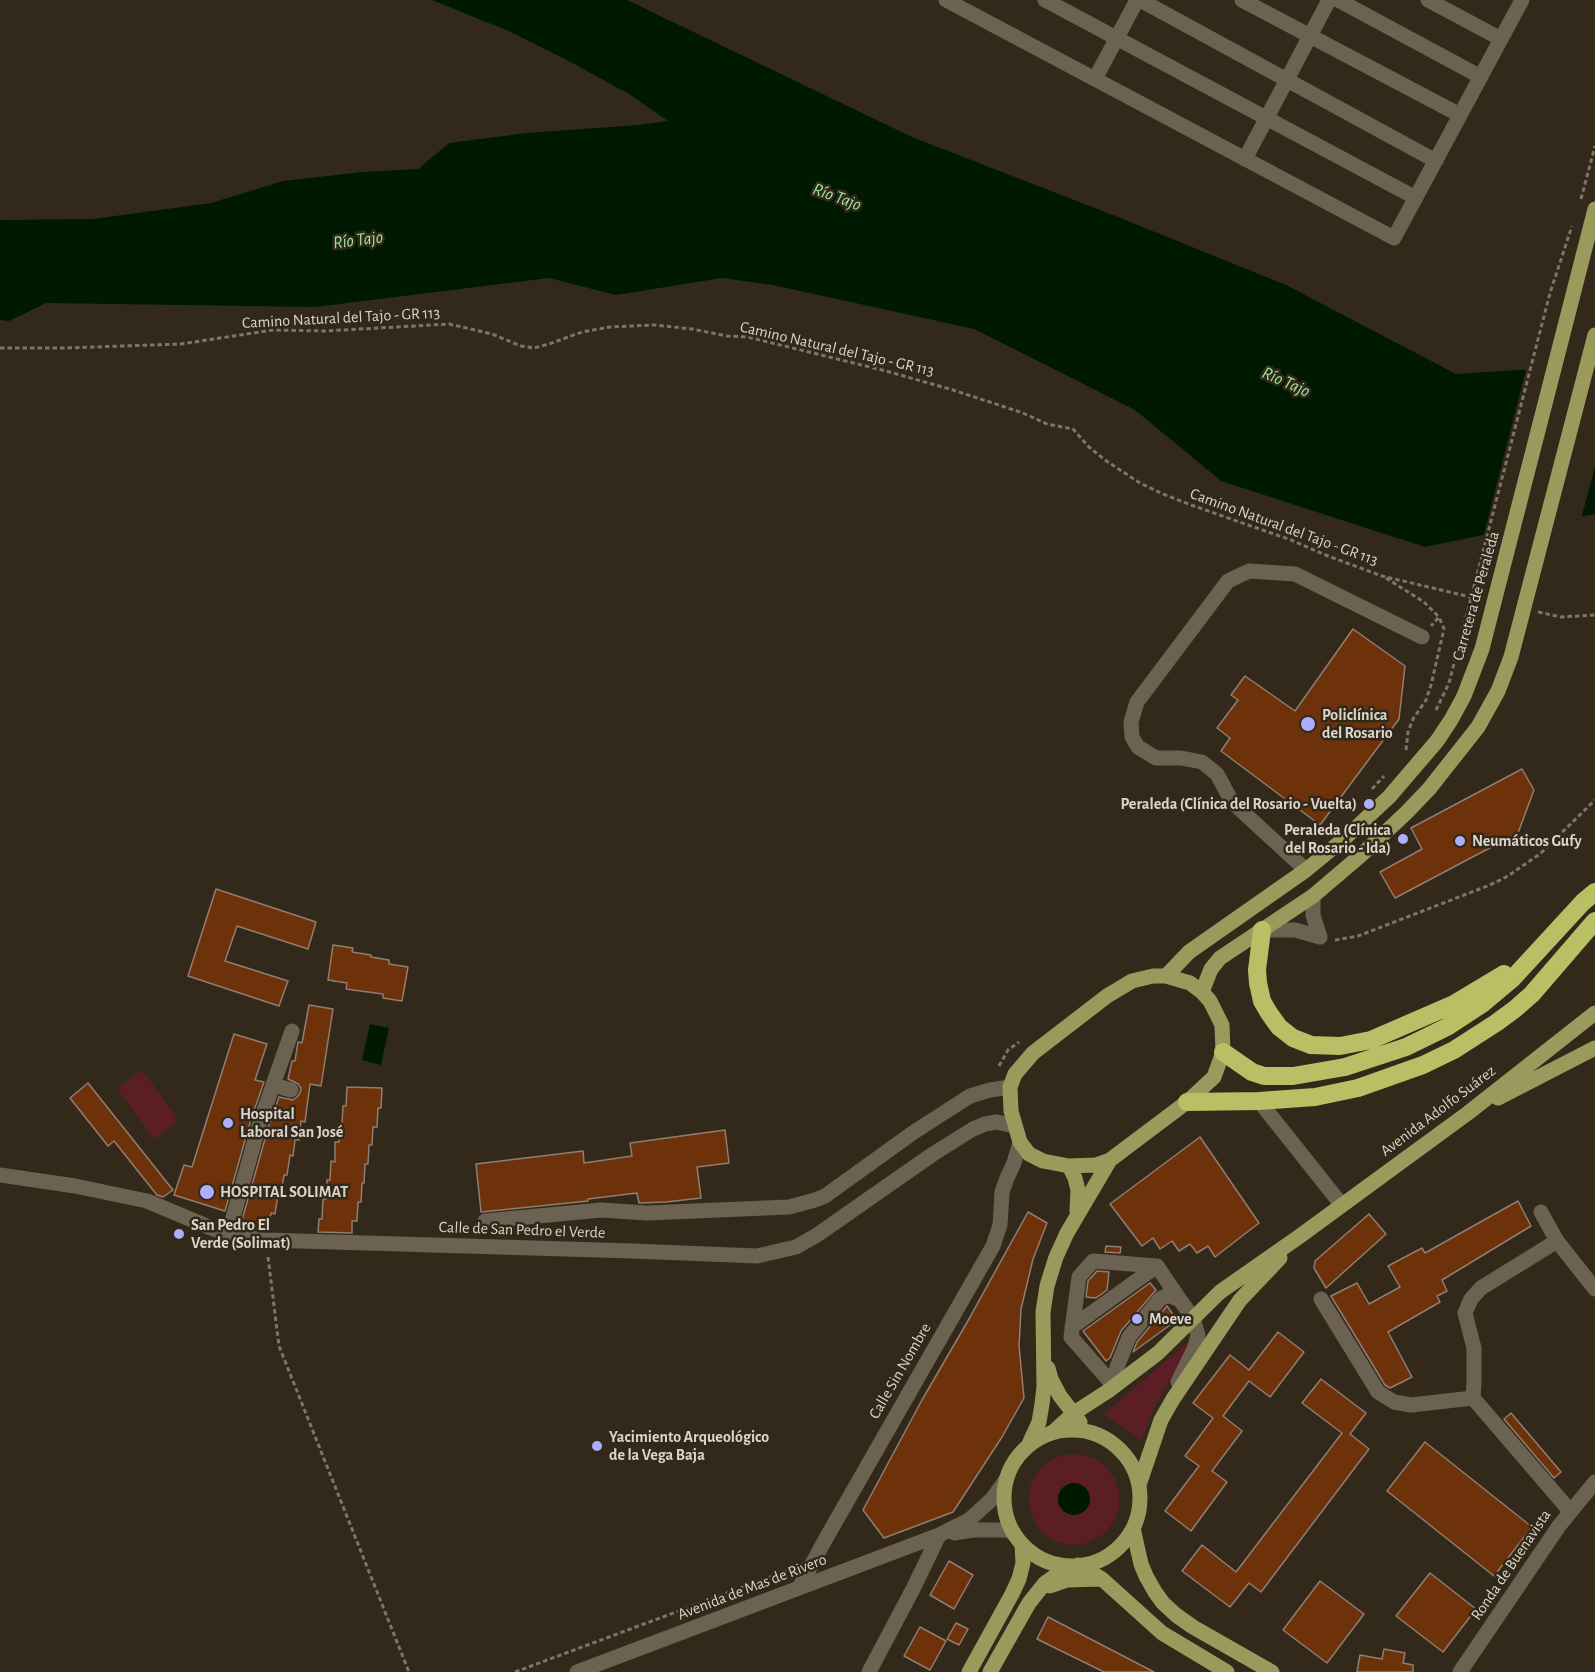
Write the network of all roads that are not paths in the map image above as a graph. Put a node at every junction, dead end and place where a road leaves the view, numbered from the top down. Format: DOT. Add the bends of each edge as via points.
graph roads {
  1 [pos="946,0"];
  2 [pos="1045,0"];
  3 [pos="1138,0"];
  4 [pos="1242,0"];
  5 [pos="1329,0"];
  6 [pos="1338,0"];
  7 [pos="1428,0"];
  8 [pos="1520,1"];
  9 [pos="972,6"];
  10 [pos="1310,36"];
  11 [pos="1116,38"];
  12 [pos="1501,39"];
  13 [pos="1481,77"];
  14 [pos="1095,79"];
  15 [pos="1287,80"];
  16 [pos="1460,115"];
  17 [pos="1266,118"];
  18 [pos="1245,159"];
  19 [pos="1436,161"];
  20 [pos="1416,198"];
  21 [pos="1595,209"];
  22 [pos="1595,335"];
  23 [pos="1422,637"];
  24 [pos="1306,870"];
  25 [pos="1595,892"];
  26 [pos="1313,896"];
  27 [pos="1595,921"];
  28 [pos="1262,930"];
  29 [pos="1534,956"];
  30 [pos="1166,976"];
  31 [pos="1202,992"];
  32 [pos="1595,1013"];
  33 [pos="292,1031"];
  34 [pos="1595,1048"];
  35 [pos="1223,1052"];
  36 [pos="273,1085"];
  37 [pos="1010,1087"];
  38 [pos="291,1090"];
  39 [pos="1259,1101"];
  40 [pos="1187,1102"];
  41 [pos="1468,1113"];
  42 [pos="1014,1126"];
  43 [pos="1020,1143"];
  44 [pos="1110,1160"];
  45 [pos="1069,1166"];
  46 [pos="0,1175"];
  47 [pos="1341,1204"];
  48 [pos="1540,1212"];
  49 [pos="1076,1217"];
  50 [pos="485,1221"];
  51 [pos="228,1234"];
  52 [pos="1300,1236"];
  53 [pos="1557,1241"];
  54 [pos="1156,1266"];
  55 [pos="1595,1288"];
  56 [pos="1322,1299"];
  57 [pos="1180,1300"];
  58 [pos="1193,1318"];
  59 [pos="1072,1327"];
  60 [pos="1044,1356"];
  61 [pos="1114,1386"];
  62 [pos="1473,1398"];
  63 [pos="1173,1399"];
  64 [pos="1074,1413"];
  65 [pos="1087,1431"];
  66 [pos="1053,1432"];
  67 [pos="1027,1447"];
  68 [pos="1007,1478"];
  69 [pos="1595,1482"];
  70 [pos="1138,1485"];
  71 [pos="1570,1511"];
  72 [pos="1133,1528"];
  73 [pos="939,1535"];
  74 [pos="1018,1538"];
  75 [pos="1074,1565"];
  76 [pos="1102,1579"];
  77 [pos="800,1588"];
  78 [pos="1035,1596"];
  79 [pos="578,1672"];
  80 [pos="869,1672"];
  81 [pos="969,1672"];
  82 [pos="990,1672"];
  83 [pos="1227,1672"];
  84 [pos="1272,1672"];
  85 [pos="1460,1672"];
  1 -- 9 [label="street"];
  2 -- 11 [label="street"];
  3 -- 11 [label="street"];
  3 -- 15 [label="street"];
  4 -- 10 [label="street"];
  5 -- 10 [label="street"];
  6 -- 13 [label="street"];
  7 -- 12 [label="street"];
  8 -- 12 [label="street"];
  9 -- 14 [label="street"];
  10 -- 15 [label="street"];
  10 -- 16 [label="street"];
  11 -- 14 [label="street"];
  11 -- 17 [label="street"];
  12 -- 13 [label="street"];
  13 -- 16 [label="street"];
  14 -- 18 [label="street"];
  15 -- 17 [label="street"];
  15 -- 19 [label="street"];
  16 -- 19 [label="street"];
  17 -- 18 [label="street"];
  17 -- 20 [label="street"];
  18 -- 20 [label="street" via="1394,238"];
  19 -- 20 [label="street"];
  21 -- 24 [label="main road, Carretera de Peraleda" via="1482,649 1464,696 1437,741 1389,797"];
  22 -- 26 [label="main road" via="1511,657 1498,691 1478,727 1429,789"];
  23 -- 24 [label="street" via="1295,574 1249,571 1228,581 1137,702 1131,722 1138,747 1156,758 1202,762 1217,774 1232,802"];
  24 -- 30 [label="main road, Carretera de Peraleda" via="1210,936"];
  25 -- 29 [label="highway"];
  26 -- 28 [label="main road"];
  26 -- 28 [label="street" via="1313,915 1320,937 1295,930"];
  27 -- 39 [label="highway" via="1532,994 1454,1050 1358,1088 1315,1097"];
  28 -- 29 [label="highway" via="1257,970 1262,1001 1279,1027 1311,1046 1371,1040 1454,1004"];
  28 -- 31 [label="main road" via="1220,958"];
  29 -- 35 [label="highway" via="1482,1004 1448,1027 1406,1047 1345,1067 1293,1076 1264,1076"];
  30 -- 31 [label="main road" via="1190,983"];
  30 -- 37 [label="main road" via="1132,981 1107,996 1033,1053 1015,1074"];
  31 -- 35 [label="main road" via="1222,1025"];
  32 -- 41 [label="main road, Avenida Adolfo Suárez"];
  33 -- 36 [label="street"];
  34 -- 41 [label="main road"];
  35 -- 40 [label="main road" via="1214,1077"];
  36 -- 38 [label="street"];
  36 -- 51 [label="street"];
  37 -- 42 [label="main road"];
  37 -- 50 [label="street" via="970,1096 825,1196 789,1207 646,1213 602,1210"];
  39 -- 40 [label="highway"];
  39 -- 47 [label="street"];
  40 -- 44 [label="main road"];
  41 -- 47 [label="main road, Avenida Adolfo Suárez"];
  42 -- 43 [label="main road"];
  42 -- 51 [label="street, Calle de San Pedro el Verde" via="997,1122 973,1129 818,1236 796,1247 757,1257 266,1240"];
  43 -- 45 [label="main road" via="1029,1154 1043,1161"];
  43 -- 77 [label="street, Calle Sin Nombre" via="1002,1192 1000,1225 993,1246"];
  44 -- 45 [label="main road" via="1096,1166"];
  44 -- 49 [label="main road"];
  45 -- 49 [label="main road" via="1078,1190"];
  46 -- 51 [label="street, Calle de San Pedro el Verde" via="75,1185 147,1202"];
  47 -- 52 [label="main road, Avenida Adolfo Suárez"];
  48 -- 53 [label="street"];
  49 -- 60 [label="main road" via="1047,1286"];
  52 -- 58 [label="main road, Avenida Adolfo Suárez" via="1220,1292"];
  52 -- 63 [label="main road, Avenida Adolfo Suárez" via="1240,1300"];
  53 -- 55 [label="street"];
  53 -- 62 [label="street" via="1481,1288 1471,1299 1465,1313 1474,1348"];
  54 -- 57 [label="street"];
  54 -- 59 [label="street"];
  54 -- 59 [label="street" via="1093,1261 1079,1277"];
  56 -- 62 [label="street" via="1378,1392 1394,1402 1411,1405"];
  57 -- 58 [label="street"];
  57 -- 61 [label="street" via="1168,1295 1160,1299 1129,1337"];
  58 -- 61 [label="main road, Avenida Adolfo Suárez" via="1158,1353"];
  58 -- 63 [label="street" via="1198,1335"];
  59 -- 61 [label="street" via="1071,1337"];
  60 -- 64 [label="main road" via="1051,1379"];
  60 -- 67 [label="main road" via="1039,1422"];
  61 -- 64 [label="main road, Avenida Adolfo Suárez"];
  62 -- 71 [label="street"];
  63 -- 70 [label="main road, Avenida Adolfo Suárez" via="1161,1420"];
  64 -- 65 [label="main road"];
  64 -- 66 [label="main road, Avenida Adolfo Suárez"];
  65 -- 66 [label="main road"];
  65 -- 70 [label="main road" via="1101,1436 1126,1456"];
  66 -- 67 [label="main road"];
  67 -- 68 [label="main road"];
  68 -- 73 [label="street, Avenida de Mas de Rivero" via="969,1520"];
  68 -- 74 [label="main road" via="1007,1515"];
  69 -- 71 [label="street, Ronda de Buenavista"];
  70 -- 72 [label="main road" via="1139,1507"];
  71 -- 85 [label="street, Ronda de Buenavista"];
  72 -- 75 [label="main road" via="1110,1554 1095,1562"];
  72 -- 84 [label="main road" via="1141,1564 1163,1603 1193,1627"];
  73 -- 74 [label="street, Avenida de Mas de Rivero" via="1004,1530"];
  73 -- 77 [label="street, Avenida de Mas de Rivero"];
  73 -- 80 [label="street"];
  74 -- 75 [label="main road" via="1044,1559"];
  74 -- 81 [label="main road" via="1023,1563 1019,1578"];
  75 -- 76 [label="main road"];
  75 -- 78 [label="main road" via="1045,1583"];
  76 -- 78 [label="main road" via="1068,1580"];
  76 -- 83 [label="main road" via="1162,1633"];
  77 -- 79 [label="street, Avenida de Mas de Rivero"];
  78 -- 82 [label="main road"];
}
